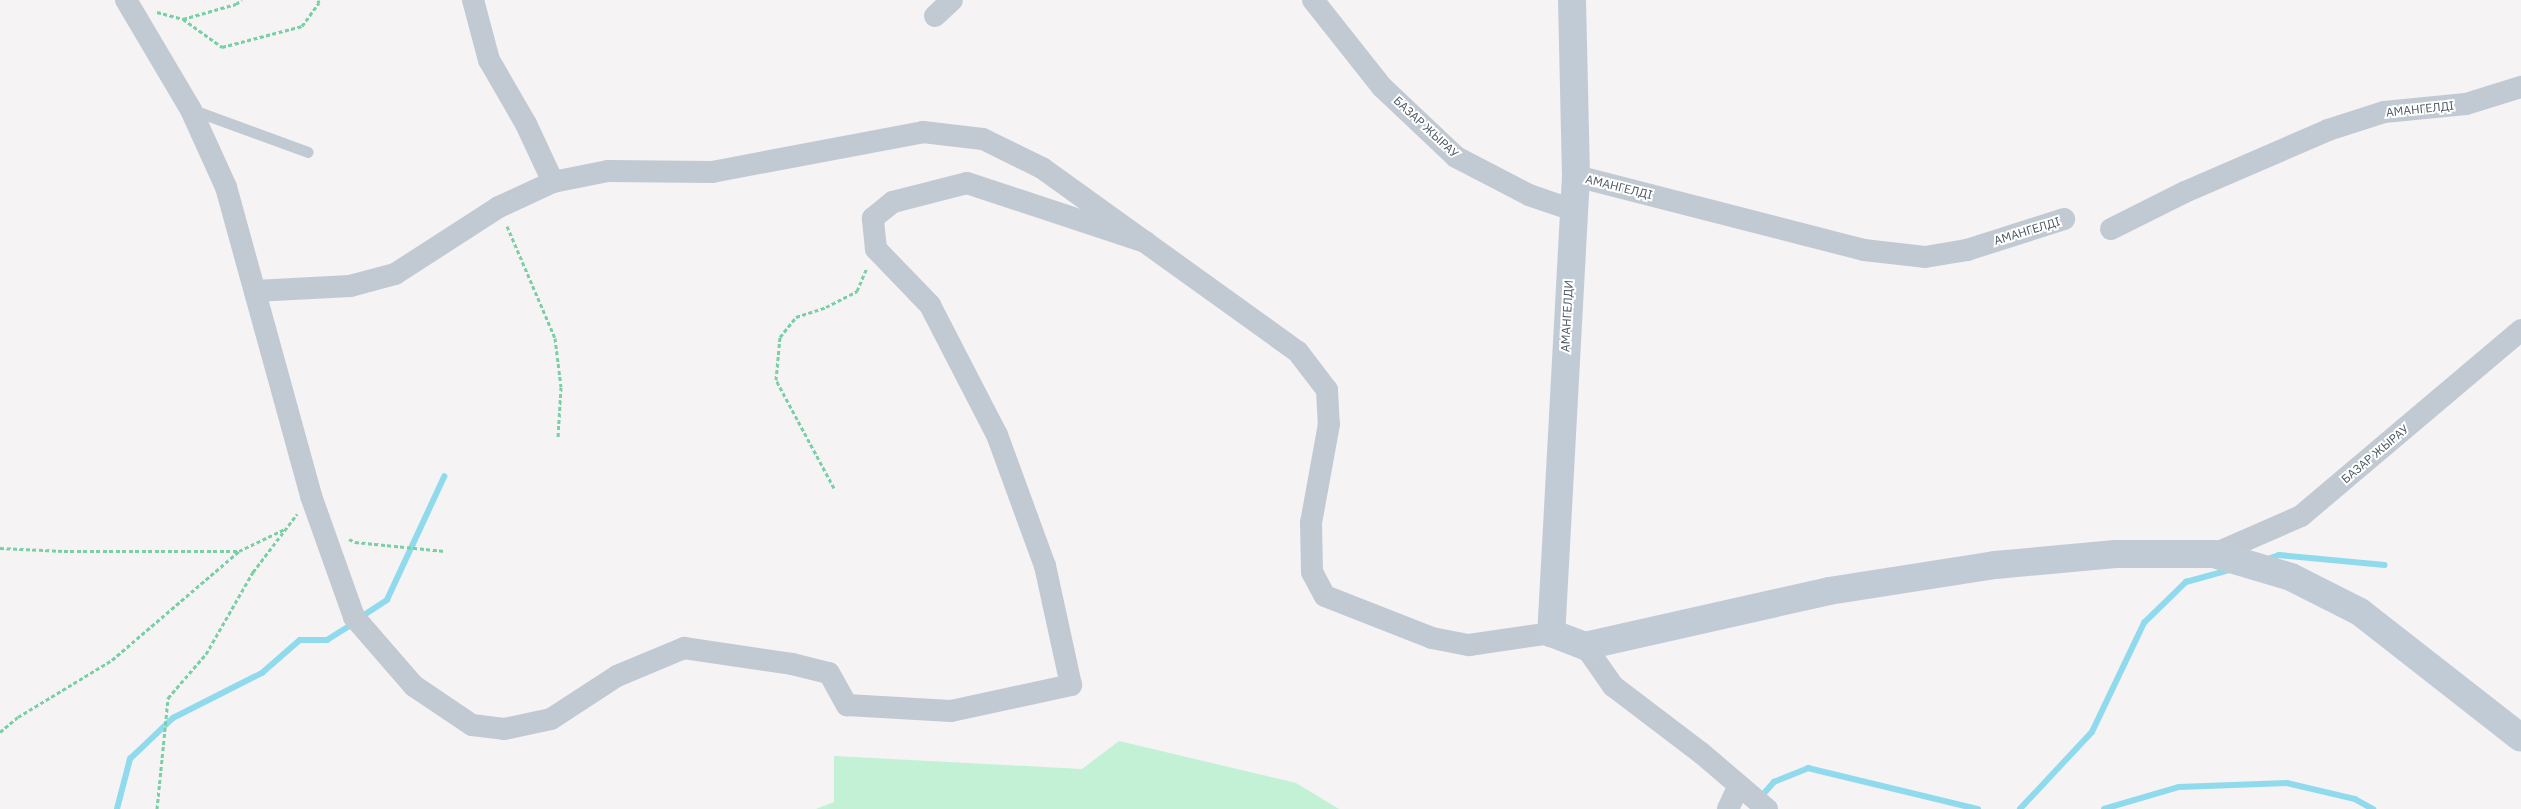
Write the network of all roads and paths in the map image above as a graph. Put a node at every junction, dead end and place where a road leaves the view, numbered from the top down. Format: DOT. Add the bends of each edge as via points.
graph roads {
  1 [pos="242,0"];
  2 [pos="318,0"];
  3 [pos="473,0"];
  4 [pos="952,0"];
  5 [pos="1313,0"];
  6 [pos="1572,0"];
  7 [pos="127,2"];
  8 [pos="935,16"];
  9 [pos="183,19"];
  10 [pos="2521,87"];
  11 [pos="191,110"];
  12 [pos="308,152"];
  13 [pos="1576,176"];
  14 [pos="553,182"];
  15 [pos="499,207"];
  16 [pos="1573,210"];
  17 [pos="2064,219"];
  18 [pos="2111,229"];
  19 [pos="1145,242"];
  20 [pos="876,249"];
  21 [pos="255,291"];
  22 [pos="2521,330"];
  23 [pos="558,438"];
  24 [pos="834,488"];
  25 [pos="311,496"];
  26 [pos="322,526"];
  27 [pos="286,529"];
  28 [pos="0,548"];
  29 [pos="239,551"];
  30 [pos="445,551"];
  31 [pos="2214,554"];
  32 [pos="1551,633"];
  33 [pos="1585,646"];
  34 [pos="0,732"];
  35 [pos="2521,738"];
  36 [pos="1739,785"];
  37 [pos="157,809"];
  38 [pos="1728,809"];
  39 [pos="1767,809"];
  1 -- 9 [label="path"];
  2 -- 9 [label="path" via="302,26 222,47"];
  3 -- 14 [label="street" via="489,60 526,124"];
  4 -- 8 [label="street"];
  5 -- 16 [label="street, БАЗАР ЖЫРАУ" via="1382,87 1456,157 1529,195"];
  6 -- 13 [label="main road, АМАНГЕЛДИ"];
  7 -- 9 [label="path"];
  7 -- 11 [label="street"];
  10 -- 18 [label="street, АМАНГЕЛДІ" via="2466,104 2384,112 2328,130 2185,192"];
  11 -- 12 [label="lane"];
  11 -- 21 [label="street" via="226,187"];
  13 -- 16 [label="main road, АМАНГЕЛДИ"];
  13 -- 17 [label="street, АМАНГЕЛДІ" via="1864,250 1925,257 1968,250"];
  14 -- 15 [label="street"];
  14 -- 19 [label="street" via="608,171 712,172 923,132 983,139 1042,168"];
  15 -- 21 [label="street" via="395,274 350,286"];
  15 -- 23 [label="path" via="555,338 561,387"];
  16 -- 32 [label="main road, АМАНГЕЛДИ"];
  19 -- 20 [label="street" via="967,183 893,202 873,218"];
  19 -- 32 [label="street" via="1298,352 1327,390 1329,424 1311,523 1312,572 1325,596 1432,638 1469,644"];
  20 -- 24 [label="path" via="857,291 826,307 796,317 780,337 776,380"];
  20 -- 26 [label="street" via="930,305 997,435 1045,566 1071,685 951,711 847,705 828,673 792,664 684,648 617,676 551,719 504,729 472,725 414,686 354,616"];
  21 -- 25 [label="street"];
  22 -- 31 [label="street, БАЗАР ЖЫРАУ" via="2301,516"];
  25 -- 26 [label="street"];
  25 -- 27 [label="path"];
  26 -- 30 [label="path" via="355,542"];
  27 -- 29 [label="path"];
  27 -- 37 [label="path" via="253,572 206,654 168,698"];
  28 -- 29 [label="path"];
  29 -- 34 [label="path" via="112,660 18,717"];
  31 -- 33 [label="main road" via="2116,554 1995,565 1829,591"];
  31 -- 35 [label="main road" via="2291,576 2360,612"];
  32 -- 33 [label="main road"];
  33 -- 36 [label="street" via="1612,686"];
  36 -- 38 [label="street"];
  36 -- 39 [label="street"];
}
